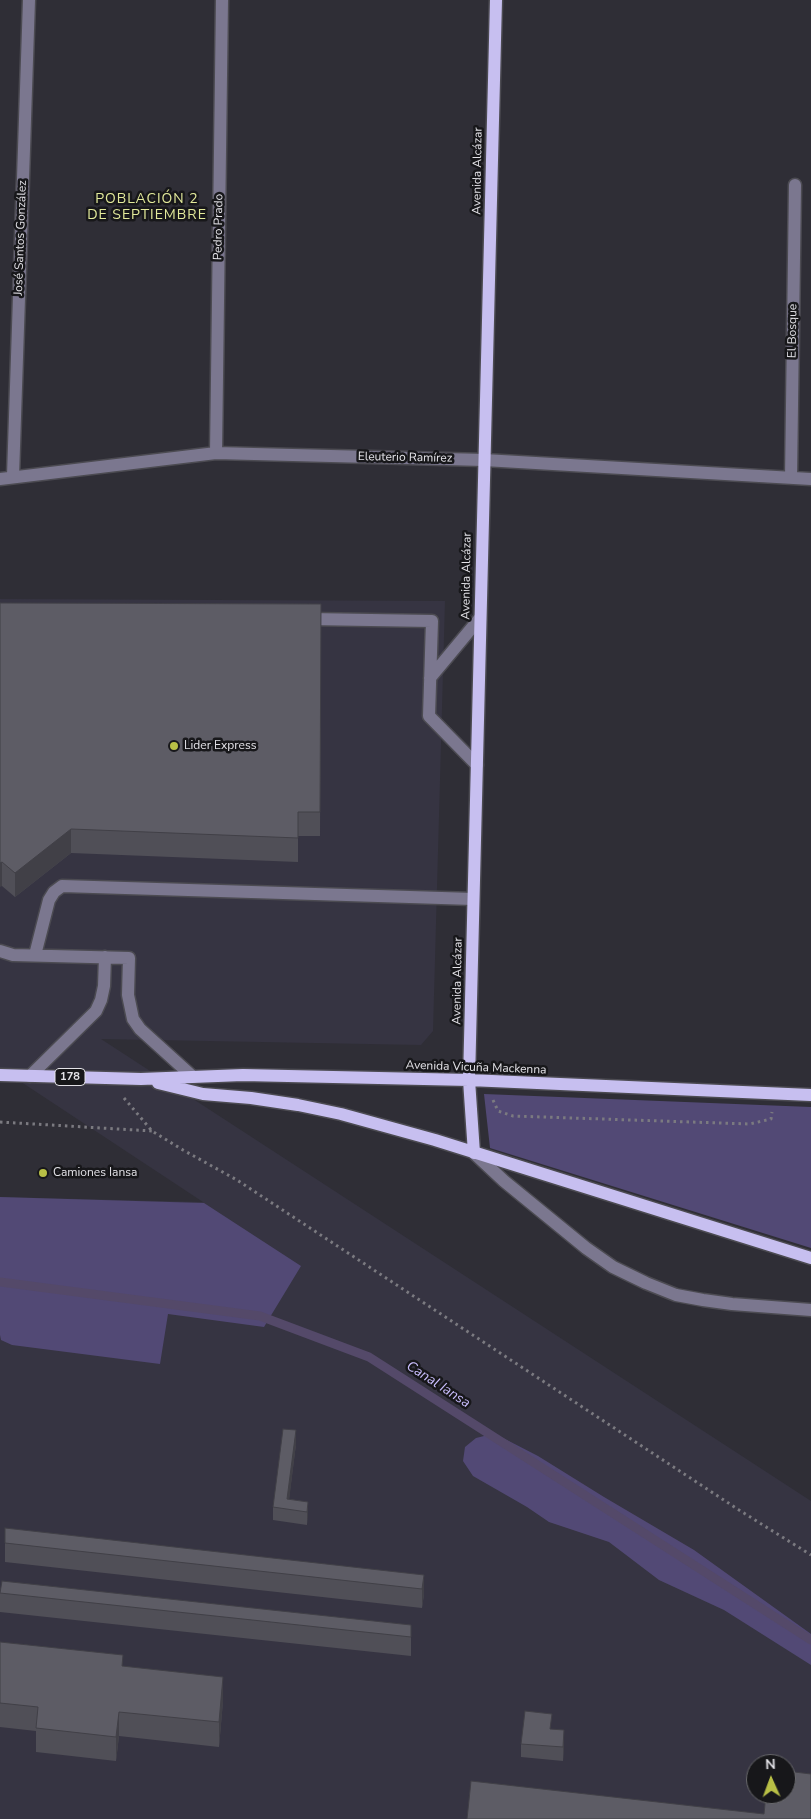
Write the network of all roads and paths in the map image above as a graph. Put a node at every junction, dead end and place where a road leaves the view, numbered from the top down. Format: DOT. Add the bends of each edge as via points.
graph roads {
  1 [pos="29,0"];
  2 [pos="222,0"];
  3 [pos="496,0"];
  4 [pos="795,185"];
  5 [pos="216,454"];
  6 [pos="484,460"];
  7 [pos="13,476"];
  8 [pos="791,478"];
  9 [pos="811,478"];
  10 [pos="0,479"];
  11 [pos="480,618"];
  12 [pos="309,619"];
  13 [pos="430,678"];
  14 [pos="477,765"];
  15 [pos="473,900"];
  16 [pos="0,952"];
  17 [pos="35,955"];
  18 [pos="105,957"];
  19 [pos="0,1075"];
  20 [pos="30,1076"];
  21 [pos="193,1077"];
  22 [pos="110,1079"];
  23 [pos="141,1080"];
  24 [pos="469,1080"];
  25 [pos="491,1082"];
  26 [pos="773,1094"];
  27 [pos="811,1096"];
  28 [pos="0,1122"];
  29 [pos="152,1131"];
  30 [pos="474,1153"];
  31 [pos="811,1258"];
  32 [pos="811,1310"];
  33 [pos="811,1554"];
  1 -- 7 [label="street, José Santos González"];
  2 -- 5 [label="street, Pedro Prado"];
  3 -- 6 [label="main road, Avenida Alcázar"];
  4 -- 8 [label="street, El Bosque"];
  5 -- 6 [label="street, Eleuterio Ramírez"];
  5 -- 7 [label="street, Eleuterio Ramírez"];
  6 -- 8 [label="street, Eleuterio Ramírez"];
  6 -- 11 [label="main road, Avenida Alcázar"];
  7 -- 10 [label="street, Eleuterio Ramírez"];
  8 -- 9 [label="street, Eleuterio Ramírez"];
  11 -- 13 [label="street"];
  11 -- 14 [label="main road, Avenida Alcázar"];
  12 -- 13 [label="street" via="432,621"];
  13 -- 14 [label="street" via="429,716"];
  14 -- 15 [label="main road, Avenida Alcázar"];
  15 -- 17 [label="street" via="62,886 49,900"];
  15 -- 24 [label="main road, Avenida Alcázar"];
  16 -- 17 [label="street"];
  17 -- 18 [label="street"];
  18 -- 20 [label="street" via="102,993 96,1011"];
  18 -- 21 [label="street" via="129,958 128,995 133,1019"];
  19 -- 20 [label="main road, Avenida Vicuña Mackenna / 178"];
  20 -- 22 [label="main road, Avenida Vicuña Mackenna / 178"];
  21 -- 23 [label="main road, Avenida Vicuña Mackenna"];
  21 -- 24 [label="main road, Avenida Vicuña Mackenna" via="243,1075"];
  22 -- 23 [label="main road, Avenida Vicuña Mackenna / 178"];
  22 -- 29 [label="path"];
  23 -- 30 [label="main road, Avenida Vicuña Mackenna" via="203,1094 251,1098 341,1114"];
  24 -- 25 [label="main road, Avenida Vicuña Mackenna"];
  24 -- 30 [label="main road, Avenida Alcázar"];
  25 -- 26 [label="main road, Avenida Vicuña Mackenna"];
  25 -- 26 [label="path" via="498,1111 513,1116 750,1124 772,1119"];
  26 -- 27 [label="main road, Avenida Vicuña Mackenna"];
  28 -- 29 [label="path"];
  29 -- 33 [label="path" via="236,1180 723,1500"];
  30 -- 31 [label="main road, Avenida Vicuña Mackenna"];
  30 -- 32 [label="street, Avenida Vicuña Mackenna" via="586,1248 613,1267 646,1283 676,1296"];
}
